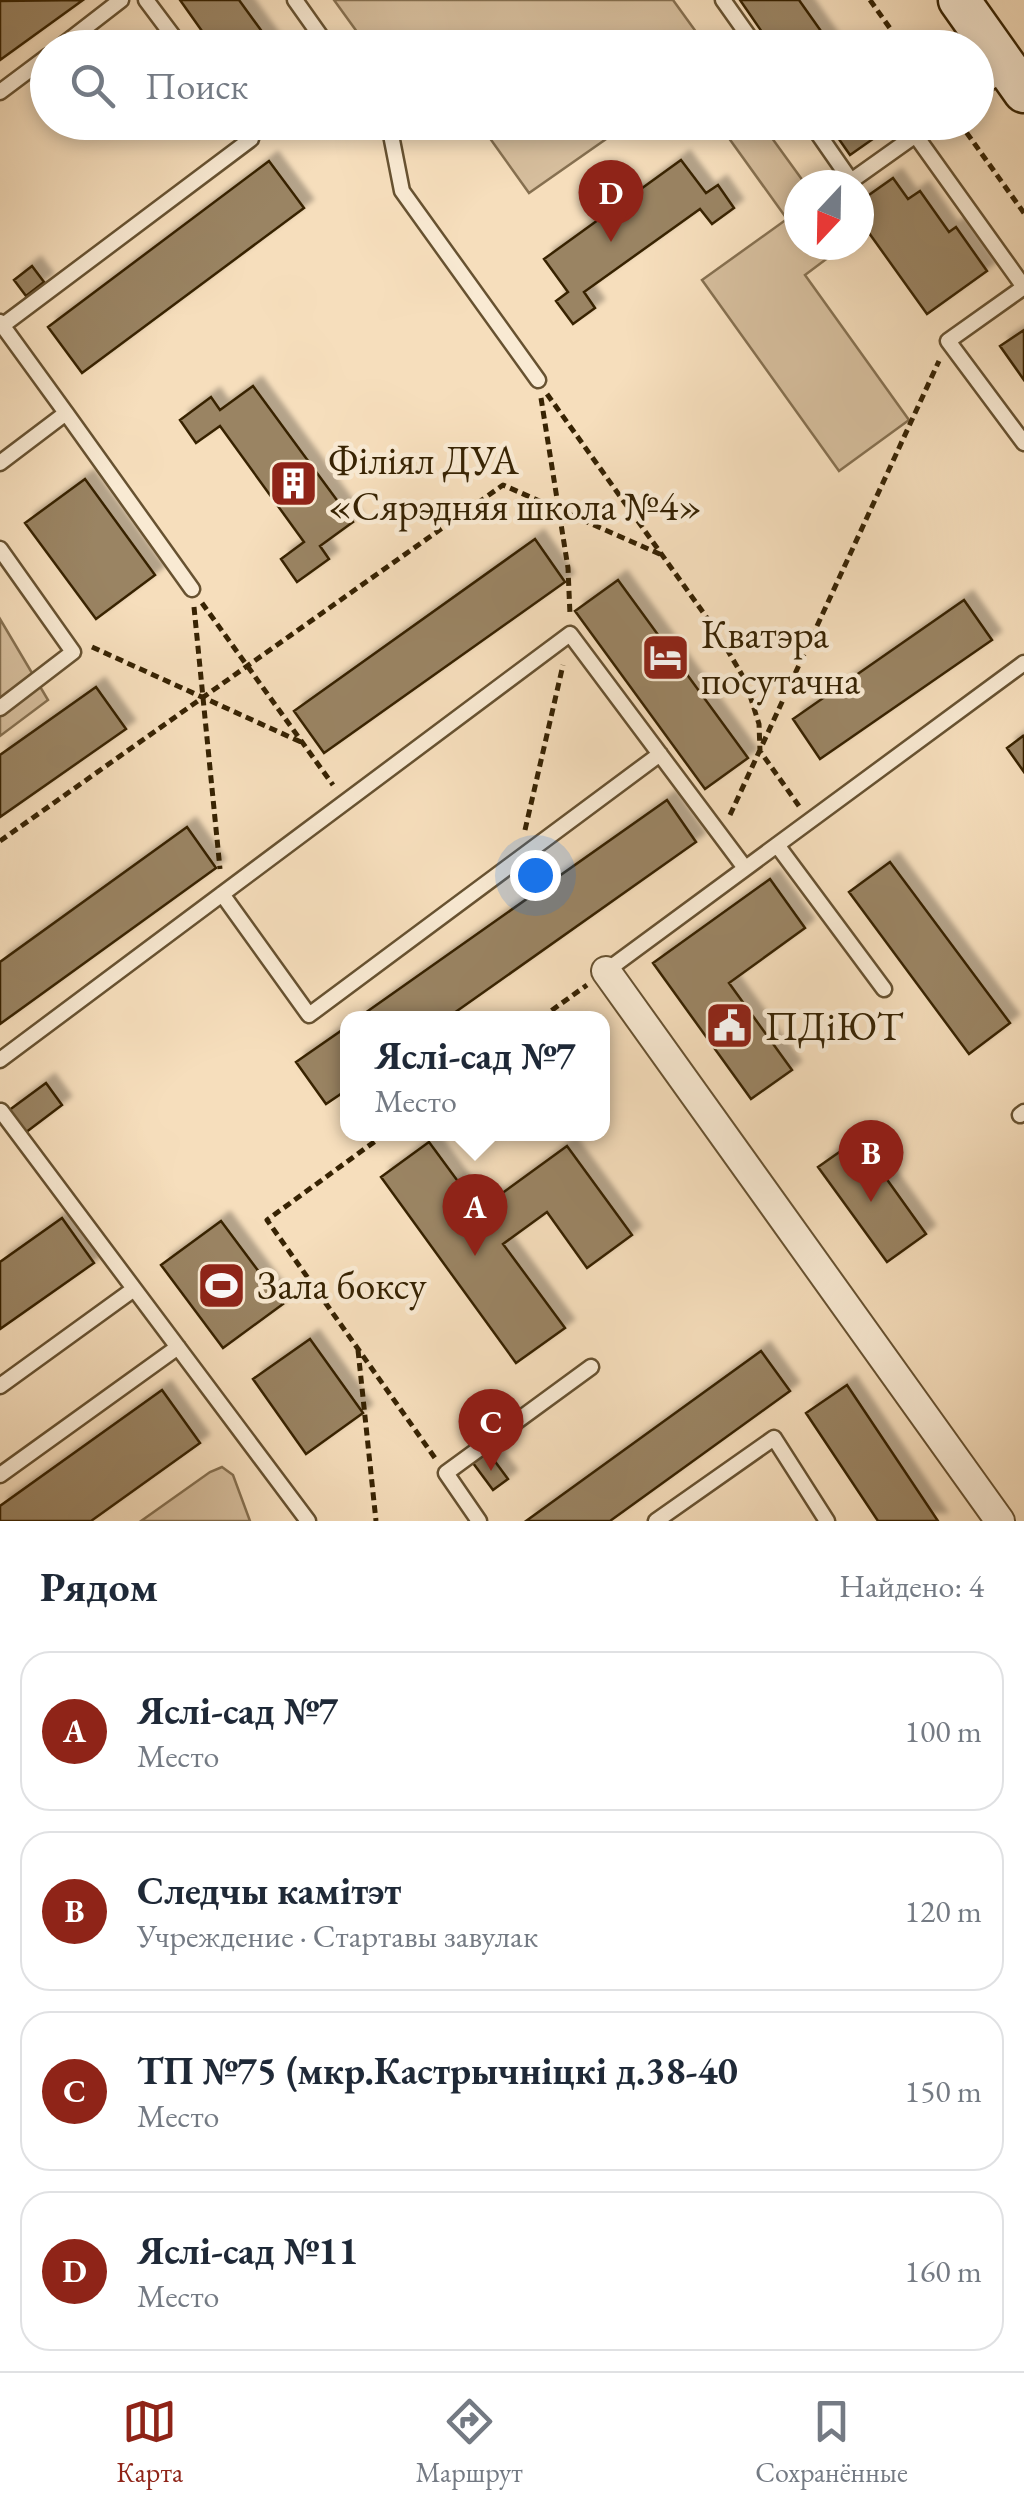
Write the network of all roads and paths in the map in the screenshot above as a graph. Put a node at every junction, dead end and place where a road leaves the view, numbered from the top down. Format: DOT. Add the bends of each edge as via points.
graph roads {
  1 [pos="121,0"];
  2 [pos="146,0"];
  3 [pos="294,0"];
  4 [pos="723,0"];
  5 [pos="870,0"];
  6 [pos="959,0"];
  7 [pos="82,30"];
  8 [pos="168,30"];
  9 [pos="315,30"];
  10 [pos="744,30"];
  11 [pos="891,30"];
  12 [pos="975,30"];
  13 [pos="30,70"];
  14 [pos="0,92"];
  15 [pos="250,140"];
  16 [pos="392,140"];
  17 [pos="823,140"];
  18 [pos="910,140"];
  19 [pos="919,140"];
  20 [pos="971,140"];
  21 [pos="1024,213"];
  22 [pos="1024,287"];
  23 [pos="1,324"];
  24 [pos="948,340"];
  25 [pos="538,380"];
  26 [pos="66,413"];
  27 [pos="1024,443"];
  28 [pos="0,463"];
  29 [pos="0,549"];
  30 [pos="662,554"];
  31 [pos="192,589"];
  32 [pos="58,631"];
  33 [pos="247,666"];
  34 [pos="1022,667"];
  35 [pos="203,697"];
  36 [pos="0,708"];
  37 [pos="303,743"];
  38 [pos="760,750"];
  39 [pos="660,754"];
  40 [pos="345,802"];
  41 [pos="810,821"];
  42 [pos="720,836"];
  43 [pos="0,841"];
  44 [pos="777,845"];
  45 [pos="745,868"];
  46 [pos="222,894"];
  47 [pos="606,971"];
  48 [pos="884,989"];
  49 [pos="552,1011"];
  50 [pos="0,1060"];
  51 [pos="0,1110"];
  52 [pos="375,1141"];
  53 [pos="134,1289"];
  54 [pos="178,1347"];
  55 [pos="358,1348"];
  56 [pos="591,1367"];
  57 [pos="0,1386"];
  58 [pos="446,1473"];
  59 [pos="0,1475"];
  60 [pos="308,1521"];
  61 [pos="376,1521"];
  62 [pos="480,1521"];
  63 [pos="656,1521"];
  64 [pos="828,1521"];
  65 [pos="1000,1521"];
  1 -- 7 [label="lane"];
  2 -- 8 [label="lane"];
  3 -- 9 [label="lane"];
  4 -- 10 [label="lane"];
  5 -- 11 [label="path"];
  6 -- 12 [label="main road"];
  13 -- 14 [label="lane"];
  15 -- 23 [label="lane"];
  16 -- 25 [label="lane" via="402,191"];
  17 -- 18 [label="lane" via="852,182"];
  19 -- 22 [label="lane"];
  20 -- 21 [label="path"];
  22 -- 24 [label="lane"];
  23 -- 26 [label="lane"];
  24 -- 27 [label="lane"];
  24 -- 38 [label="path"];
  25 -- 30 [label="path"];
  26 -- 28 [label="lane"];
  26 -- 31 [label="lane"];
  29 -- 32 [label="lane"];
  30 -- 33 [label="path" via="503,485"];
  30 -- 38 [label="path" via="745,680"];
  31 -- 33 [label="path"];
  31 -- 35 [label="path"];
  32 -- 35 [label="path"];
  32 -- 36 [label="lane" via="73,652"];
  33 -- 35 [label="path"];
  33 -- 37 [label="path"];
  34 -- 41 [label="lane"];
  35 -- 37 [label="path"];
  35 -- 43 [label="path"];
  35 -- 46 [label="path"];
  37 -- 40 [label="path"];
  38 -- 41 [label="path"];
  38 -- 42 [label="path"];
  39 -- 40 [label="lane" via="570,634"];
  39 -- 42 [label="lane"];
  39 -- 46 [label="lane" via="309,1015"];
  40 -- 46 [label="lane"];
  41 -- 44 [label="lane"];
  42 -- 45 [label="lane"];
  44 -- 45 [label="lane"];
  44 -- 48 [label="lane"];
  45 -- 47 [label="lane"];
  46 -- 50 [label="lane"];
  47 -- 49 [label="path"];
  47 -- 65 [label="street"];
  51 -- 53 [label="lane"];
  52 -- 55 [label="path" via="268,1220"];
  53 -- 54 [label="lane"];
  53 -- 57 [label="lane"];
  54 -- 59 [label="lane"];
  54 -- 60 [label="lane"];
  55 -- 58 [label="path"];
  55 -- 61 [label="path"];
  56 -- 58 [label="lane"];
  58 -- 62 [label="lane"];
  63 -- 64 [label="lane" via="774,1438"];
}
